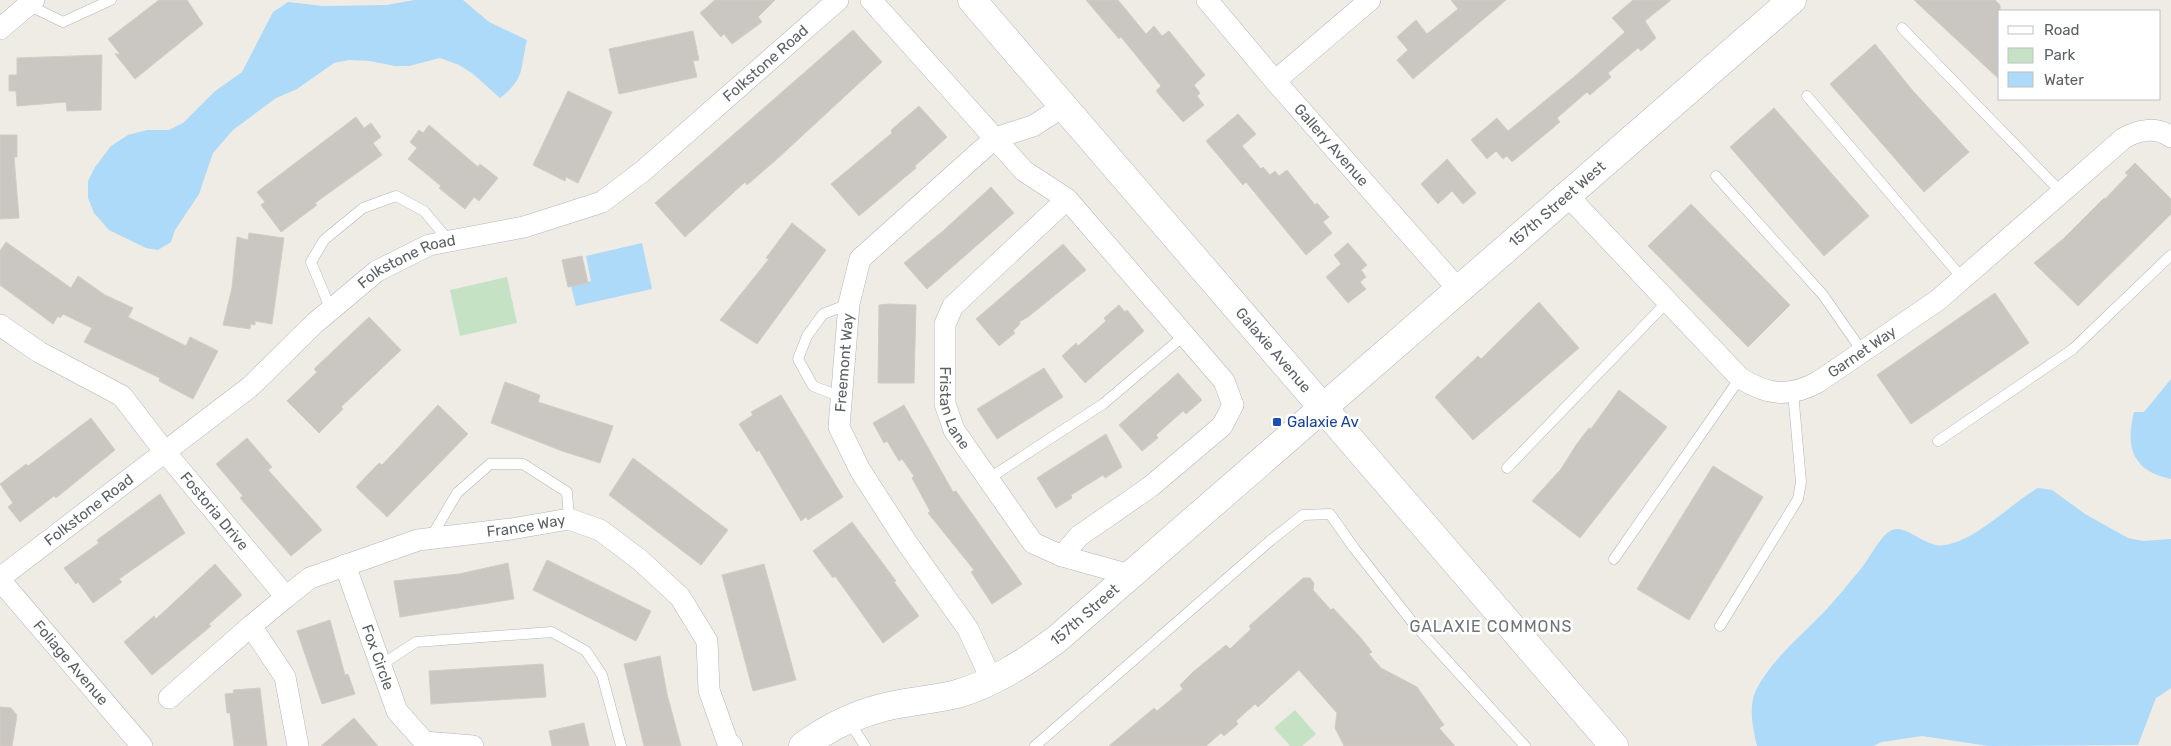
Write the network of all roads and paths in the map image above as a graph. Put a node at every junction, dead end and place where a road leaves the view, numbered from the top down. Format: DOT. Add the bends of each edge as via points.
graph roads {
  1 [pos="111,0"];
  2 [pos="838,0"];
  3 [pos="872,0"];
  4 [pos="972,0"];
  5 [pos="1207,0"];
  6 [pos="1370,0"];
  7 [pos="1792,0"];
  8 [pos="28,2"];
  9 [pos="1902,28"];
  10 [pos="0,29"];
  11 [pos="1275,82"];
  12 [pos="1807,96"];
  13 [pos="1064,106"];
  14 [pos="2171,137"];
  15 [pos="996,138"];
  16 [pos="1716,176"];
  17 [pos="2061,192"];
  18 [pos="1567,195"];
  19 [pos="1067,199"];
  20 [pos="450,242"];
  21 [pos="2171,255"];
  22 [pos="1963,279"];
  23 [pos="1458,288"];
  24 [pos="1666,302"];
  25 [pos="849,304"];
  26 [pos="331,310"];
  27 [pos="0,326"];
  28 [pos="1186,334"];
  29 [pos="1862,351"];
  30 [pos="1740,378"];
  31 [pos="1793,392"];
  32 [pos="841,397"];
  33 [pos="1322,407"];
  34 [pos="1938,441"];
  35 [pos="165,452"];
  36 [pos="1507,468"];
  37 [pos="988,479"];
  38 [pos="569,519"];
  39 [pos="430,539"];
  40 [pos="1062,556"];
  41 [pos="1614,559"];
  42 [pos="345,565"];
  43 [pos="1130,575"];
  44 [pos="0,579"];
  45 [pos="286,597"];
  46 [pos="251,626"];
  47 [pos="1720,626"];
  48 [pos="381,665"];
  49 [pos="992,681"];
  50 [pos="169,698"];
  51 [pos="849,720"];
  52 [pos="426,744"];
  53 [pos="142,746"];
  54 [pos="298,746"];
  55 [pos="473,746"];
  56 [pos="620,746"];
  57 [pos="732,746"];
  58 [pos="803,746"];
  59 [pos="865,746"];
  60 [pos="1035,746"];
  61 [pos="1525,746"];
  62 [pos="1614,746"];
  1 -- 8 [label="lane" via="62,22"];
  2 -- 20 [label="street, Folkstone Road" via="643,171 602,202 524,227"];
  3 -- 15 [label="street"];
  4 -- 13 [label="street, Galaxie Avenue"];
  5 -- 11 [label="street, Gallery Avenue"];
  6 -- 11 [label="street"];
  7 -- 18 [label="street, 157th Street West"];
  8 -- 10 [label="street"];
  9 -- 17 [label="lane"];
  11 -- 23 [label="street, Gallery Avenue"];
  12 -- 22 [label="lane"];
  13 -- 15 [label="street, Freemont Way" via="1033,126"];
  13 -- 33 [label="street, Galaxie Avenue"];
  14 -- 17 [label="street, Garnet Way" via="2156,130 2133,133"];
  15 -- 19 [label="street" via="1024,171"];
  15 -- 25 [label="street, Freemont Way" via="860,259"];
  16 -- 29 [label="lane" via="1808,277"];
  17 -- 22 [label="street, Garnet Way"];
  18 -- 23 [label="street, 157th Street West"];
  18 -- 24 [label="street, Garnet Way"];
  19 -- 28 [label="street"];
  19 -- 37 [label="street, Fristan Lane" via="953,306 946,324 945,404 954,430"];
  20 -- 26 [label="street, Folkstone Road" via="429,245 377,271"];
  20 -- 26 [label="lane" via="424,211 396,196 363,208 324,240 311,262"];
  21 -- 34 [label="lane" via="2073,348"];
  22 -- 29 [label="street, Garnet Way" via="1938,300"];
  23 -- 33 [label="street, 157th Street West"];
  24 -- 30 [label="street, Garnet Way"];
  24 -- 36 [label="lane"];
  25 -- 32 [label="street, Freemont Way"];
  25 -- 32 [label="lane" via="823,314 807,336 798,359 813,386"];
  26 -- 35 [label="street, Folkstone Road" via="252,386"];
  27 -- 35 [label="street, Fostoria Drive" via="39,352 122,396"];
  28 -- 37 [label="lane" via="1103,404"];
  28 -- 40 [label="street" via="1224,381 1233,405 1222,426 1150,487 1079,536"];
  29 -- 31 [label="street, Garnet Way" via="1818,382"];
  30 -- 31 [label="street, Garnet Way" via="1769,393"];
  30 -- 41 [label="lane"];
  31 -- 47 [label="lane" via="1801,482 1798,499"];
  32 -- 49 [label="street, Freemont Way" via="839,427 860,470 968,629"];
  33 -- 43 [label="street, 157th Street"];
  33 -- 62 [label="street, Galaxie Avenue"];
  35 -- 44 [label="street, Folkstone Road"];
  35 -- 45 [label="street, Fostoria Drive"];
  37 -- 40 [label="street, Fristan Lane" via="1033,543"];
  38 -- 39 [label="street, France Way"];
  38 -- 39 [label="lane" via="567,492 523,464 490,464 457,493"];
  38 -- 57 [label="street, France Way" via="600,530 640,560 680,597 707,641 708,690 727,741"];
  39 -- 42 [label="street, France Way" via="418,540"];
  40 -- 43 [label="street, Fristan Lane"];
  42 -- 45 [label="street, France Way" via="310,578"];
  42 -- 48 [label="street, Fox Circle"];
  43 -- 49 [label="street, 157th Street" via="1025,663"];
  44 -- 53 [label="street, Foliage Avenue"];
  45 -- 46 [label="street"];
  46 -- 50 [label="street"];
  46 -- 54 [label="street" via="285,678"];
  48 -- 52 [label="street, Fox Circle" via="397,711"];
  48 -- 56 [label="lane" via="416,642 552,632 586,651 602,675"];
  49 -- 51 [label="street, 157th Street" via="957,694 884,708"];
  51 -- 58 [label="street, 157th Street"];
  51 -- 59 [label="lane"];
  52 -- 55 [label="street, Fox Circle"];
  60 -- 61 [label="lane" via="1271,540 1303,515 1330,514 1413,623"];
}
